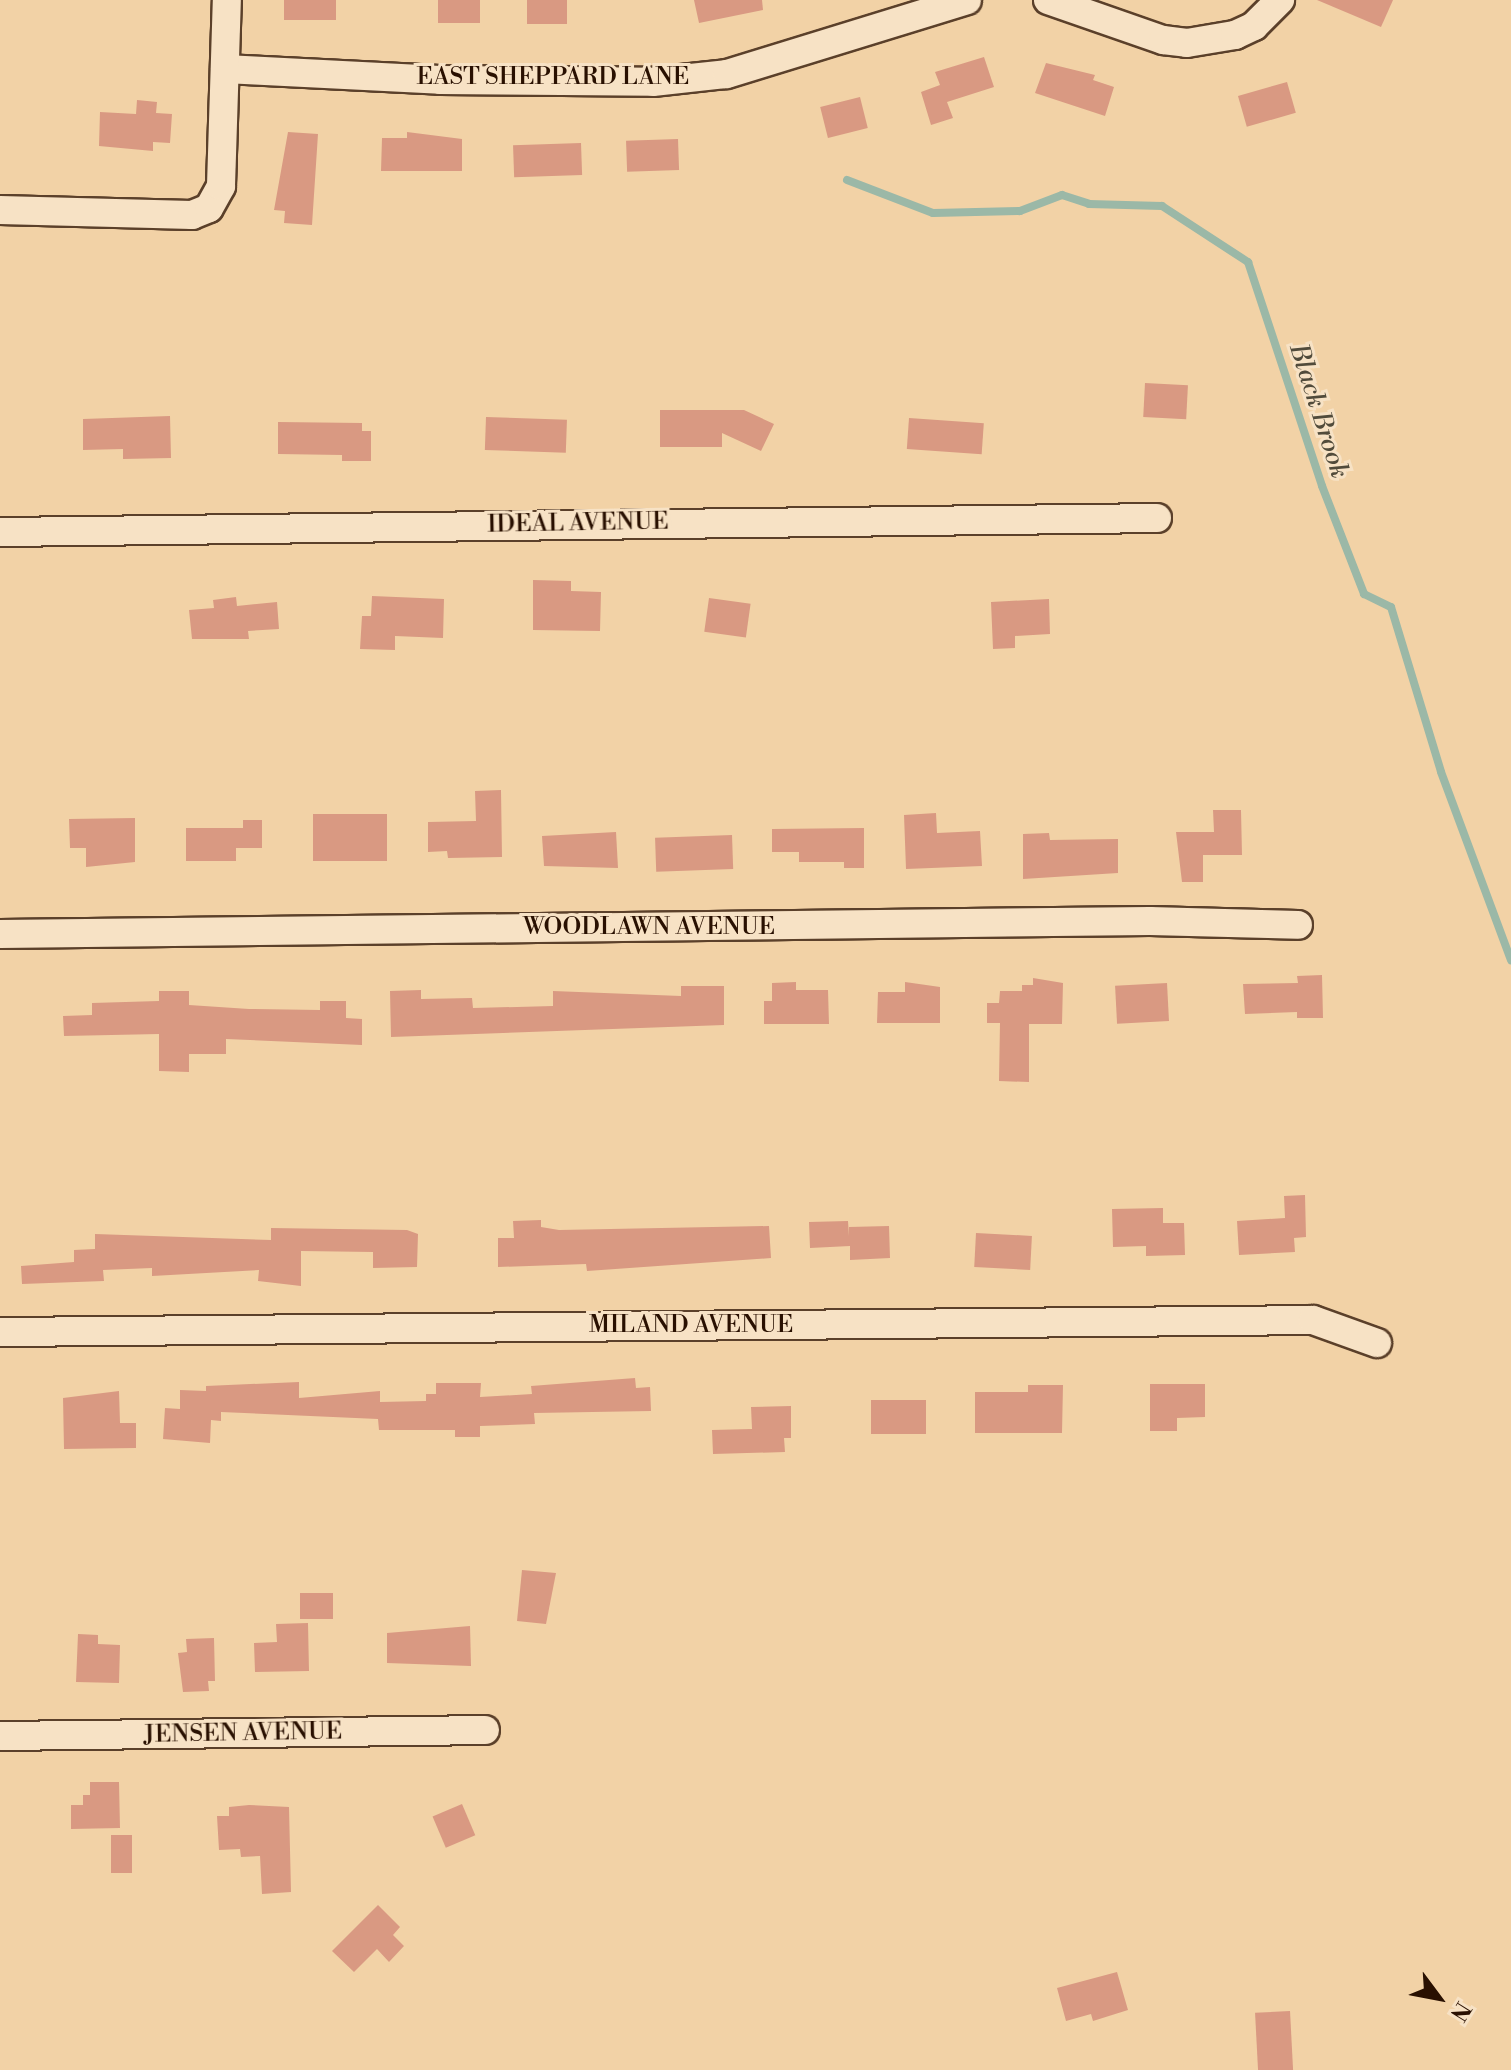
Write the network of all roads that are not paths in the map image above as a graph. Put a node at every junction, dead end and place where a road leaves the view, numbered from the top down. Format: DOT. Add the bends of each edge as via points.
graph roads {
  1 [pos="227,0"];
  2 [pos="967,0"];
  3 [pos="1048,0"];
  4 [pos="1280,0"];
  5 [pos="225,69"];
  6 [pos="0,210"];
  7 [pos="1157,518"];
  8 [pos="0,532"];
  9 [pos="1298,925"];
  10 [pos="0,934"];
  11 [pos="0,1332"];
  12 [pos="1377,1343"];
  13 [pos="485,1730"];
  14 [pos="0,1736"];
  1 -- 5 [label="street"];
  2 -- 5 [label="street, EAST SHEPPARD LANE" via="727,74 653,82 440,80"];
  3 -- 4 [label="street" via="1163,40 1187,43 1235,35 1254,26"];
  5 -- 6 [label="street" via="221,186 218,200 200,214"];
  7 -- 8 [label="street, IDEAL AVENUE"];
  9 -- 10 [label="street, WOODLAWN AVENUE" via="1150,921"];
  11 -- 12 [label="street, MILAND AVENUE" via="1313,1320"];
  13 -- 14 [label="street, JENSEN AVENUE"];
}
